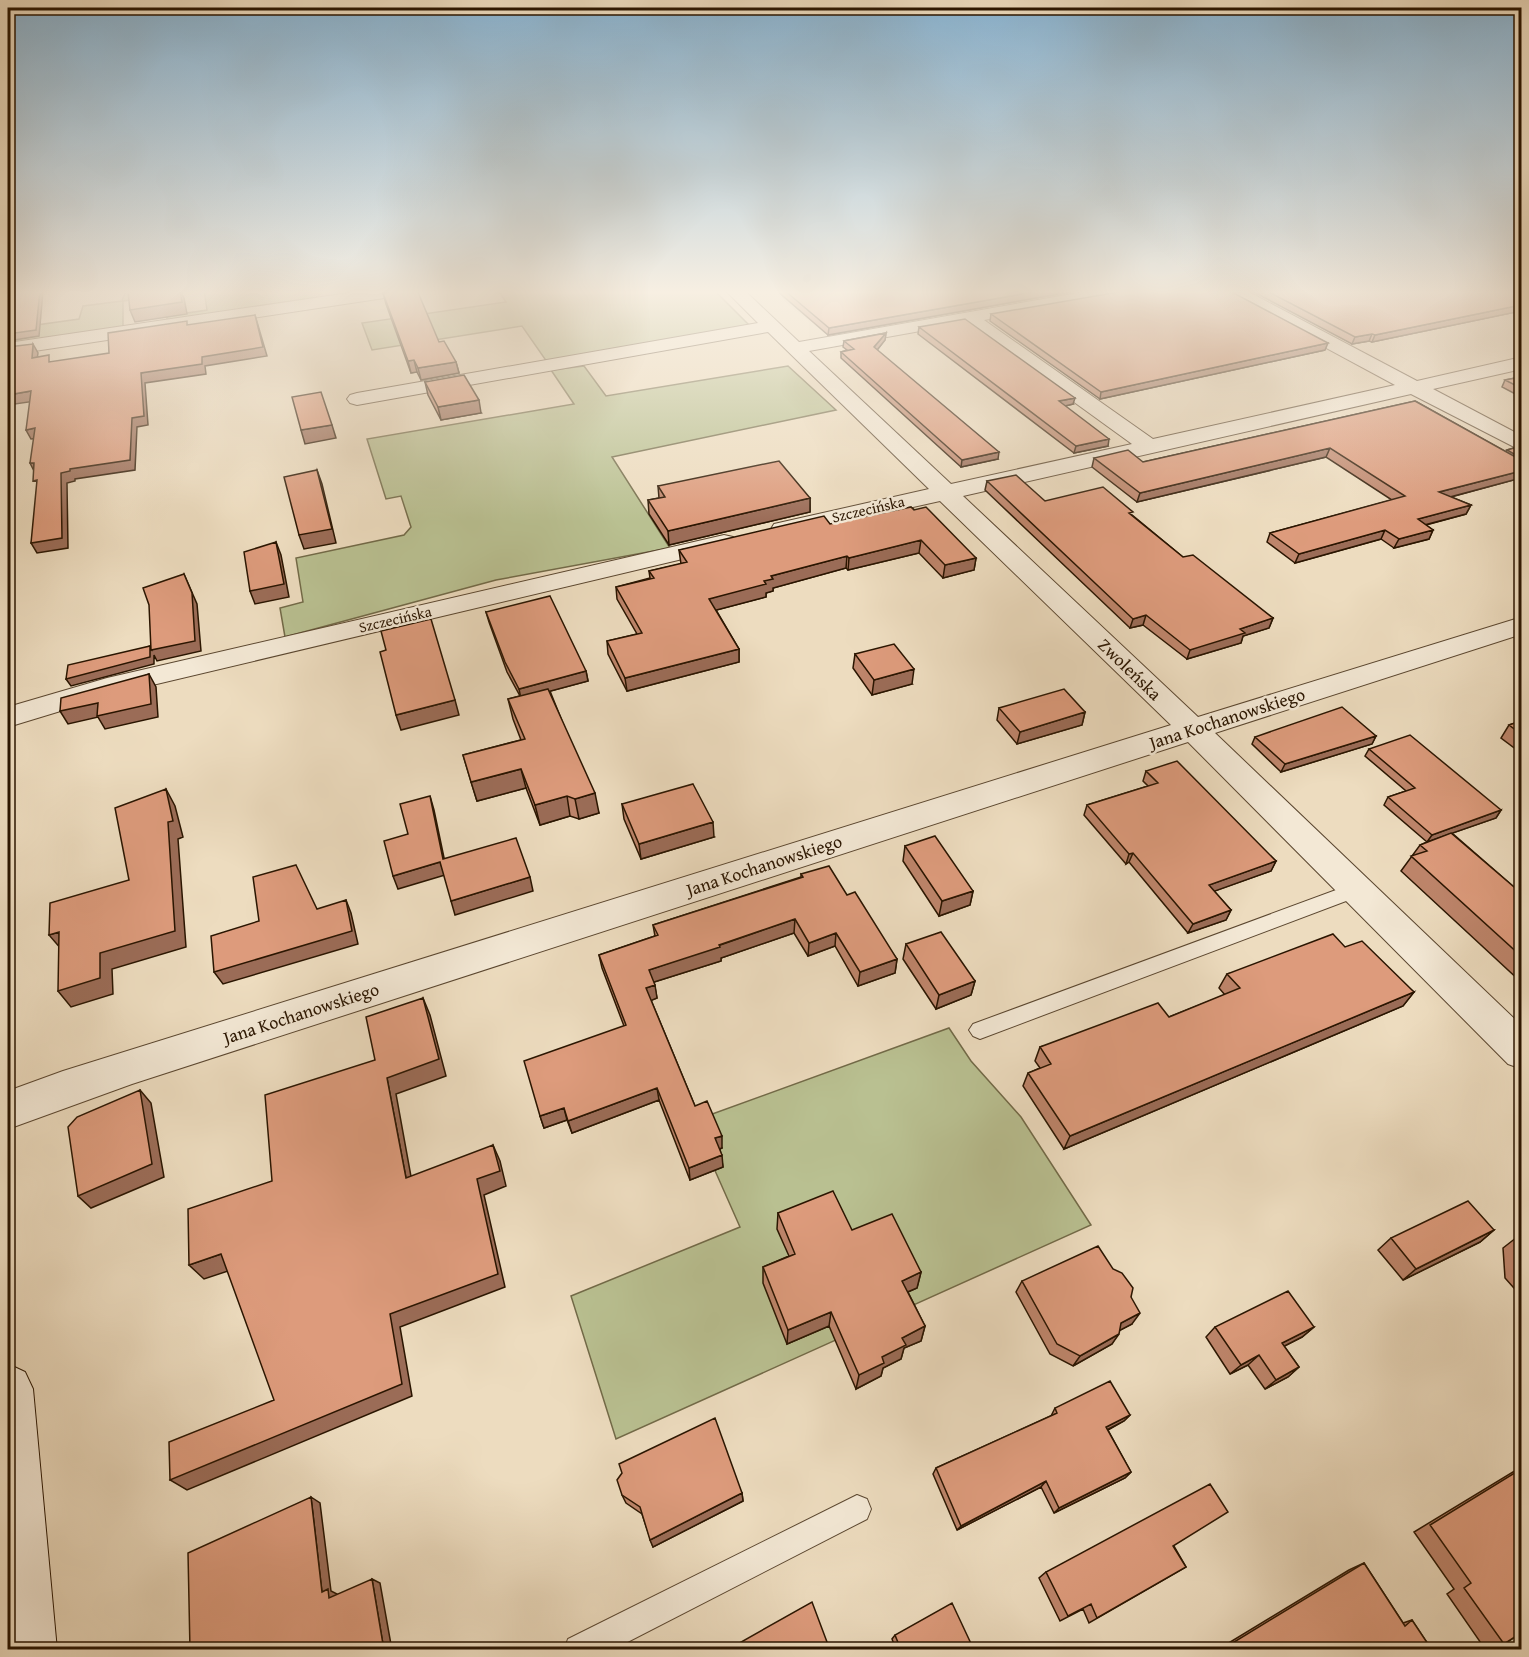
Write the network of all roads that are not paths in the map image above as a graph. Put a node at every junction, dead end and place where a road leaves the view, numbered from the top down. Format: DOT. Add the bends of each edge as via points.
graph roads {
  1 [pos="537,367"];
  2 [pos="816,367"];
  3 [pos="1039,367"];
  4 [pos="1376,367"];
  5 [pos="1502,367"];
  6 [pos="1414,388"];
  7 [pos="357,399"];
  8 [pos="1147,445"];
  9 [pos="1521,445"];
  10 [pos="944,491"];
  11 [pos="1521,625"];
  12 [pos="8,717"];
  13 [pos="1192,729"];
  14 [pos="1355,890"];
  15 [pos="980,1030"];
  16 [pos="1521,1052"];
  17 [pos="8,1110"];
  18 [pos="8,1389"];
  19 [pos="857,1509"];
  20 [pos="29,1650"];
  21 [pos="579,1650"];
  1 -- 7 [label="street"];
  2 -- 10 [label="street, Zwoleńska"];
  3 -- 8 [label="street"];
  4 -- 6 [label="street"];
  5 -- 6 [label="street, Szczecińska"];
  6 -- 8 [label="street, Szczecińska"];
  6 -- 9 [label="street"];
  8 -- 10 [label="street, Szczecińska"];
  10 -- 12 [label="street, Szczecińska" via="117,684"];
  10 -- 13 [label="street, Zwoleńska"];
  11 -- 13 [label="street, Jana Kochanowskiego"];
  13 -- 14 [label="street, Zwoleńska"];
  13 -- 17 [label="street, Jana Kochanowskiego" via="112,1072"];
  14 -- 15 [label="lane"];
  14 -- 16 [label="street, Zwoleńska"];
  18 -- 20 [label="street"];
  19 -- 21 [label="lane"];
}
